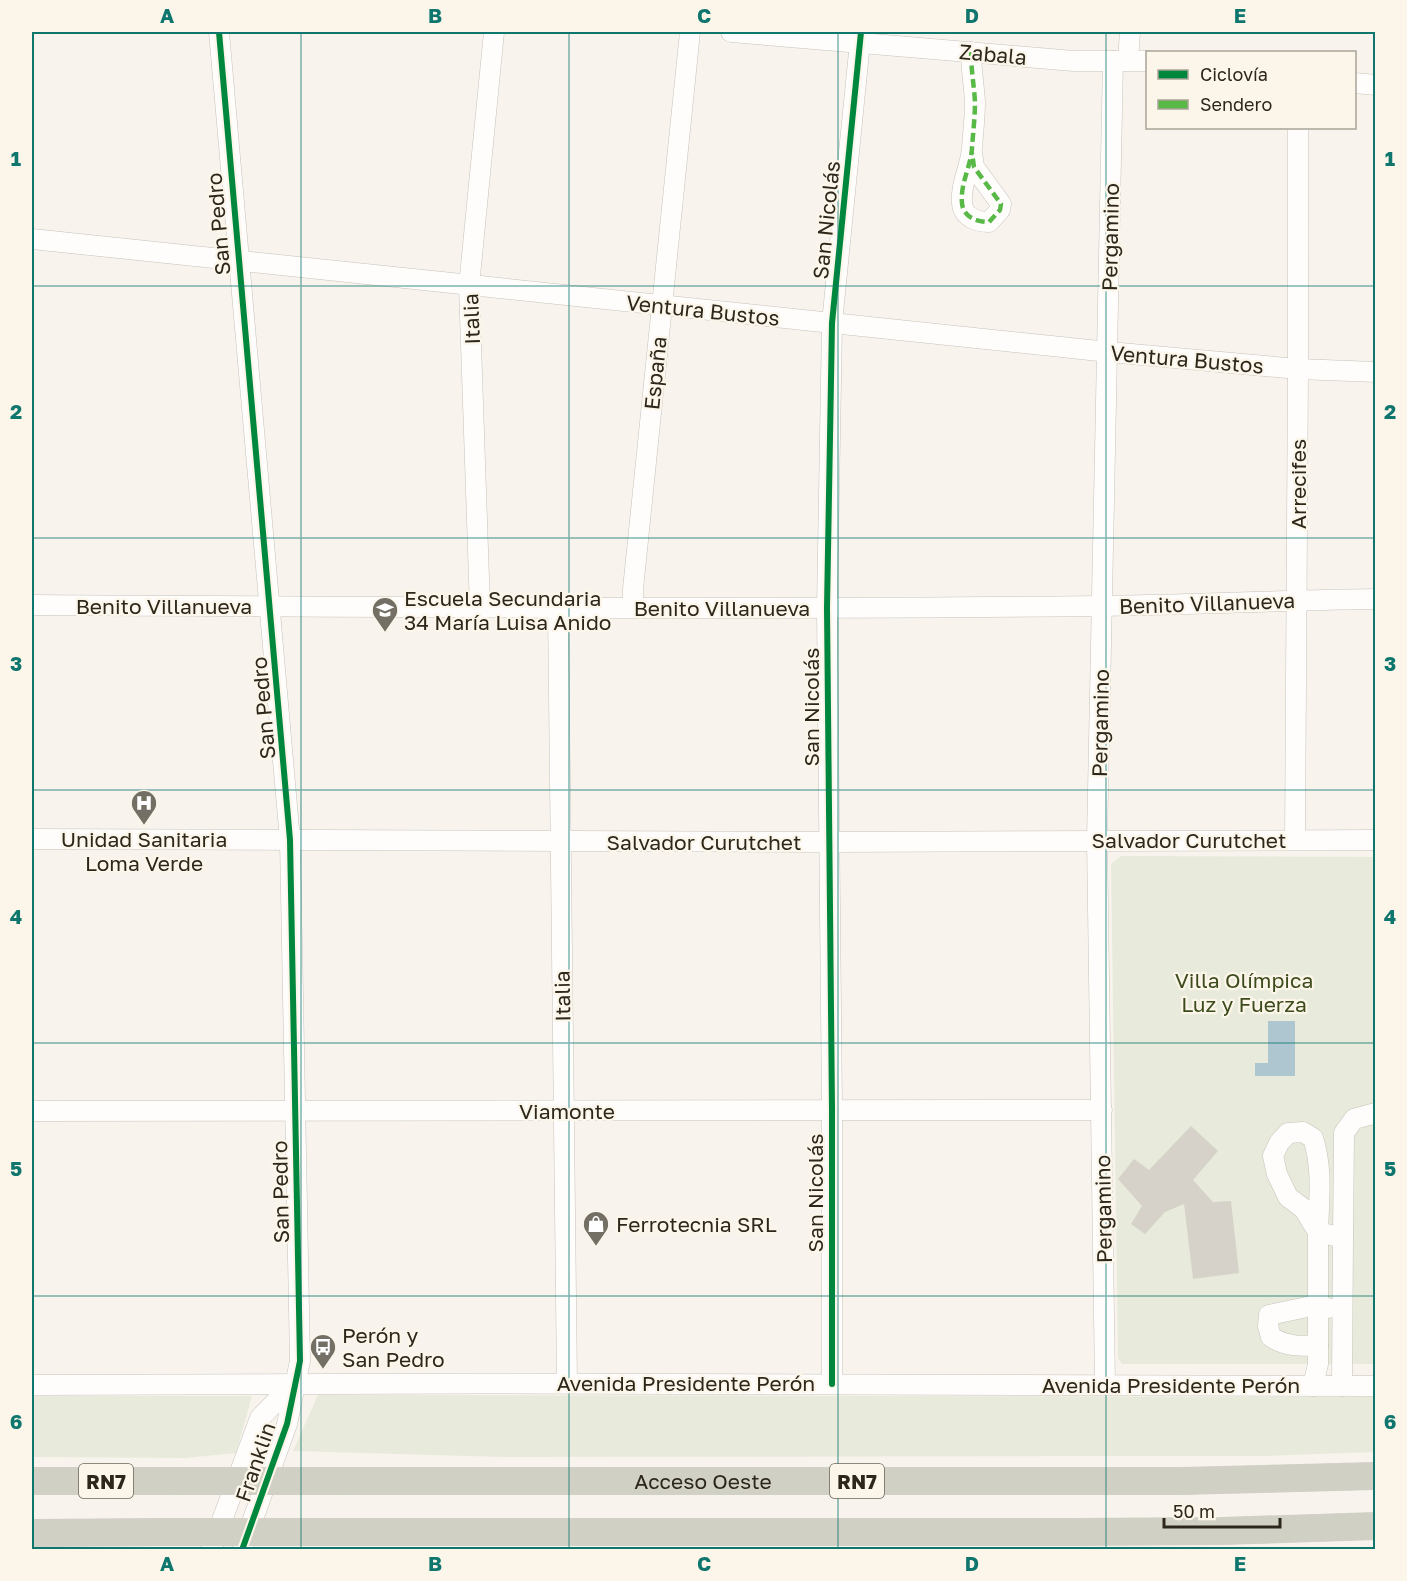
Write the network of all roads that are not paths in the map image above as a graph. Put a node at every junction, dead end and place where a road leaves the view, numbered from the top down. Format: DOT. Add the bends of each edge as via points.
graph roads {
  1 [pos="219,32"];
  2 [pos="494,32"];
  3 [pos="690,32"];
  4 [pos="731,32"];
  5 [pos="1130,32"];
  6 [pos="860,37"];
  7 [pos="971,52"];
  8 [pos="1130,61"];
  9 [pos="1356,83"];
  10 [pos="1376,86"];
  11 [pos="1298,129"];
  12 [pos="972,153"];
  13 [pos="32,239"];
  14 [pos="238,262"];
  15 [pos="469,286"];
  16 [pos="662,306"];
  17 [pos="832,323"];
  18 [pos="1108,352"];
  19 [pos="1299,369"];
  20 [pos="1376,372"];
  21 [pos="1376,599"];
  22 [pos="1298,600"];
  23 [pos="32,605"];
  24 [pos="271,606"];
  25 [pos="1103,606"];
  26 [pos="633,607"];
  27 [pos="480,608"];
  28 [pos="558,608"];
  29 [pos="827,608"];
  30 [pos="32,839"];
  31 [pos="290,840"];
  32 [pos="1097,840"];
  33 [pos="1295,840"];
  34 [pos="1376,840"];
  35 [pos="560,841"];
  36 [pos="828,842"];
  37 [pos="832,1110"];
  38 [pos="1102,1110"];
  39 [pos="32,1111"];
  40 [pos="295,1112"];
  41 [pos="564,1112"];
  42 [pos="1376,1113"];
  43 [pos="1343,1238"];
  44 [pos="1317,1307"];
  45 [pos="1343,1308"];
  46 [pos="1318,1345"];
  47 [pos="294,1383"];
  48 [pos="567,1383"];
  49 [pos="832,1384"];
  50 [pos="1105,1384"];
  51 [pos="32,1385"];
  52 [pos="1312,1386"];
  53 [pos="1342,1386"];
  54 [pos="1376,1386"];
  55 [pos="1376,1476"];
  56 [pos="32,1481"];
  57 [pos="1376,1526"];
  58 [pos="32,1533"];
  59 [pos="211,1550"];
  60 [pos="242,1550"];
  1 -- 14 [label="street, San Pedro"];
  2 -- 15 [label="street, Italia"];
  3 -- 16 [label="street, España"];
  4 -- 6 [label="street, Zabala"];
  5 -- 8 [label="street, Pergamino"];
  6 -- 7 [label="street, Zabala"];
  6 -- 17 [label="street, San Nicolás"];
  7 -- 8 [label="street, Zabala" via="1074,61"];
  7 -- 12 [label="street" via="975,104"];
  8 -- 18 [label="street, Pergamino"];
  9 -- 10 [label="street"];
  11 -- 19 [label="street, Arrecifes"];
  13 -- 14 [label="street, Ventura Bustos"];
  14 -- 15 [label="street, Ventura Bustos"];
  14 -- 24 [label="street, San Pedro"];
  15 -- 16 [label="street, Ventura Bustos"];
  15 -- 27 [label="street, Italia"];
  16 -- 17 [label="street, Ventura Bustos"];
  16 -- 26 [label="street, España"];
  17 -- 18 [label="street, Ventura Bustos"];
  17 -- 29 [label="street, San Nicolás"];
  18 -- 19 [label="street, Ventura Bustos"];
  18 -- 25 [label="street, Pergamino"];
  19 -- 20 [label="street, Ventura Bustos"];
  19 -- 22 [label="street, Arrecifes"];
  21 -- 22 [label="street, Benito Villanueva"];
  22 -- 25 [label="street, Benito Villanueva"];
  22 -- 33 [label="street, Arrecifes"];
  23 -- 24 [label="street, Benito Villanueva"];
  24 -- 27 [label="street, Benito Villanueva"];
  24 -- 31 [label="street, San Pedro"];
  25 -- 29 [label="street, Benito Villanueva"];
  25 -- 32 [label="street, Pergamino"];
  26 -- 28 [label="street, Benito Villanueva"];
  26 -- 29 [label="street, Benito Villanueva"];
  27 -- 28 [label="street, Benito Villanueva"];
  28 -- 35 [label="street, Italia"];
  29 -- 36 [label="street, San Nicolás"];
  30 -- 31 [label="street, Salvador Curutchet"];
  31 -- 35 [label="street, Salvador Curutchet"];
  31 -- 40 [label="street, San Pedro"];
  32 -- 33 [label="street, Salvador Curutchet"];
  32 -- 36 [label="street, Salvador Curutchet"];
  32 -- 38 [label="street, Pergamino"];
  33 -- 34 [label="street, Salvador Curutchet"];
  35 -- 36 [label="street, Salvador Curutchet"];
  35 -- 41 [label="street, Italia"];
  36 -- 37 [label="street, San Nicolás"];
  37 -- 38 [label="street, Viamonte"];
  37 -- 41 [label="street, Viamonte"];
  37 -- 49 [label="street, San Nicolás"];
  38 -- 50 [label="street, Pergamino"];
  39 -- 40 [label="street, Viamonte"];
  40 -- 41 [label="street, Viamonte"];
  40 -- 47 [label="street, San Pedro" via="300,1361"];
  41 -- 48 [label="street, Italia"];
  42 -- 43 [label="street" via="1354,1119 1344,1133"];
  43 -- 44 [label="street" via="1317,1232"];
  43 -- 45 [label="street"];
  44 -- 45 [label="street"];
  44 -- 46 [label="street"];
  44 -- 46 [label="street" via="1269,1315 1268,1326 1271,1337 1283,1344"];
  45 -- 53 [label="street"];
  46 -- 52 [label="street"];
  47 -- 48 [label="street, Avenida Presidente Perón"];
  47 -- 51 [label="street, Avenida Presidente Perón"];
  47 -- 59 [label="street" via="260,1418"];
  47 -- 60 [label="street, Franklin" via="286,1424"];
  48 -- 49 [label="street, Avenida Presidente Perón"];
  49 -- 50 [label="street, Avenida Presidente Perón"];
  50 -- 52 [label="street, Avenida Presidente Perón"];
  52 -- 53 [label="street, Avenida Presidente Perón"];
  53 -- 54 [label="street, Avenida Presidente Perón"];
  55 -- 56 [label="highway, Acceso Oeste / RN7, bridge" via="1181,1481"];
  57 -- 58 [label="highway, bridge" via="1086,1532"];
}
